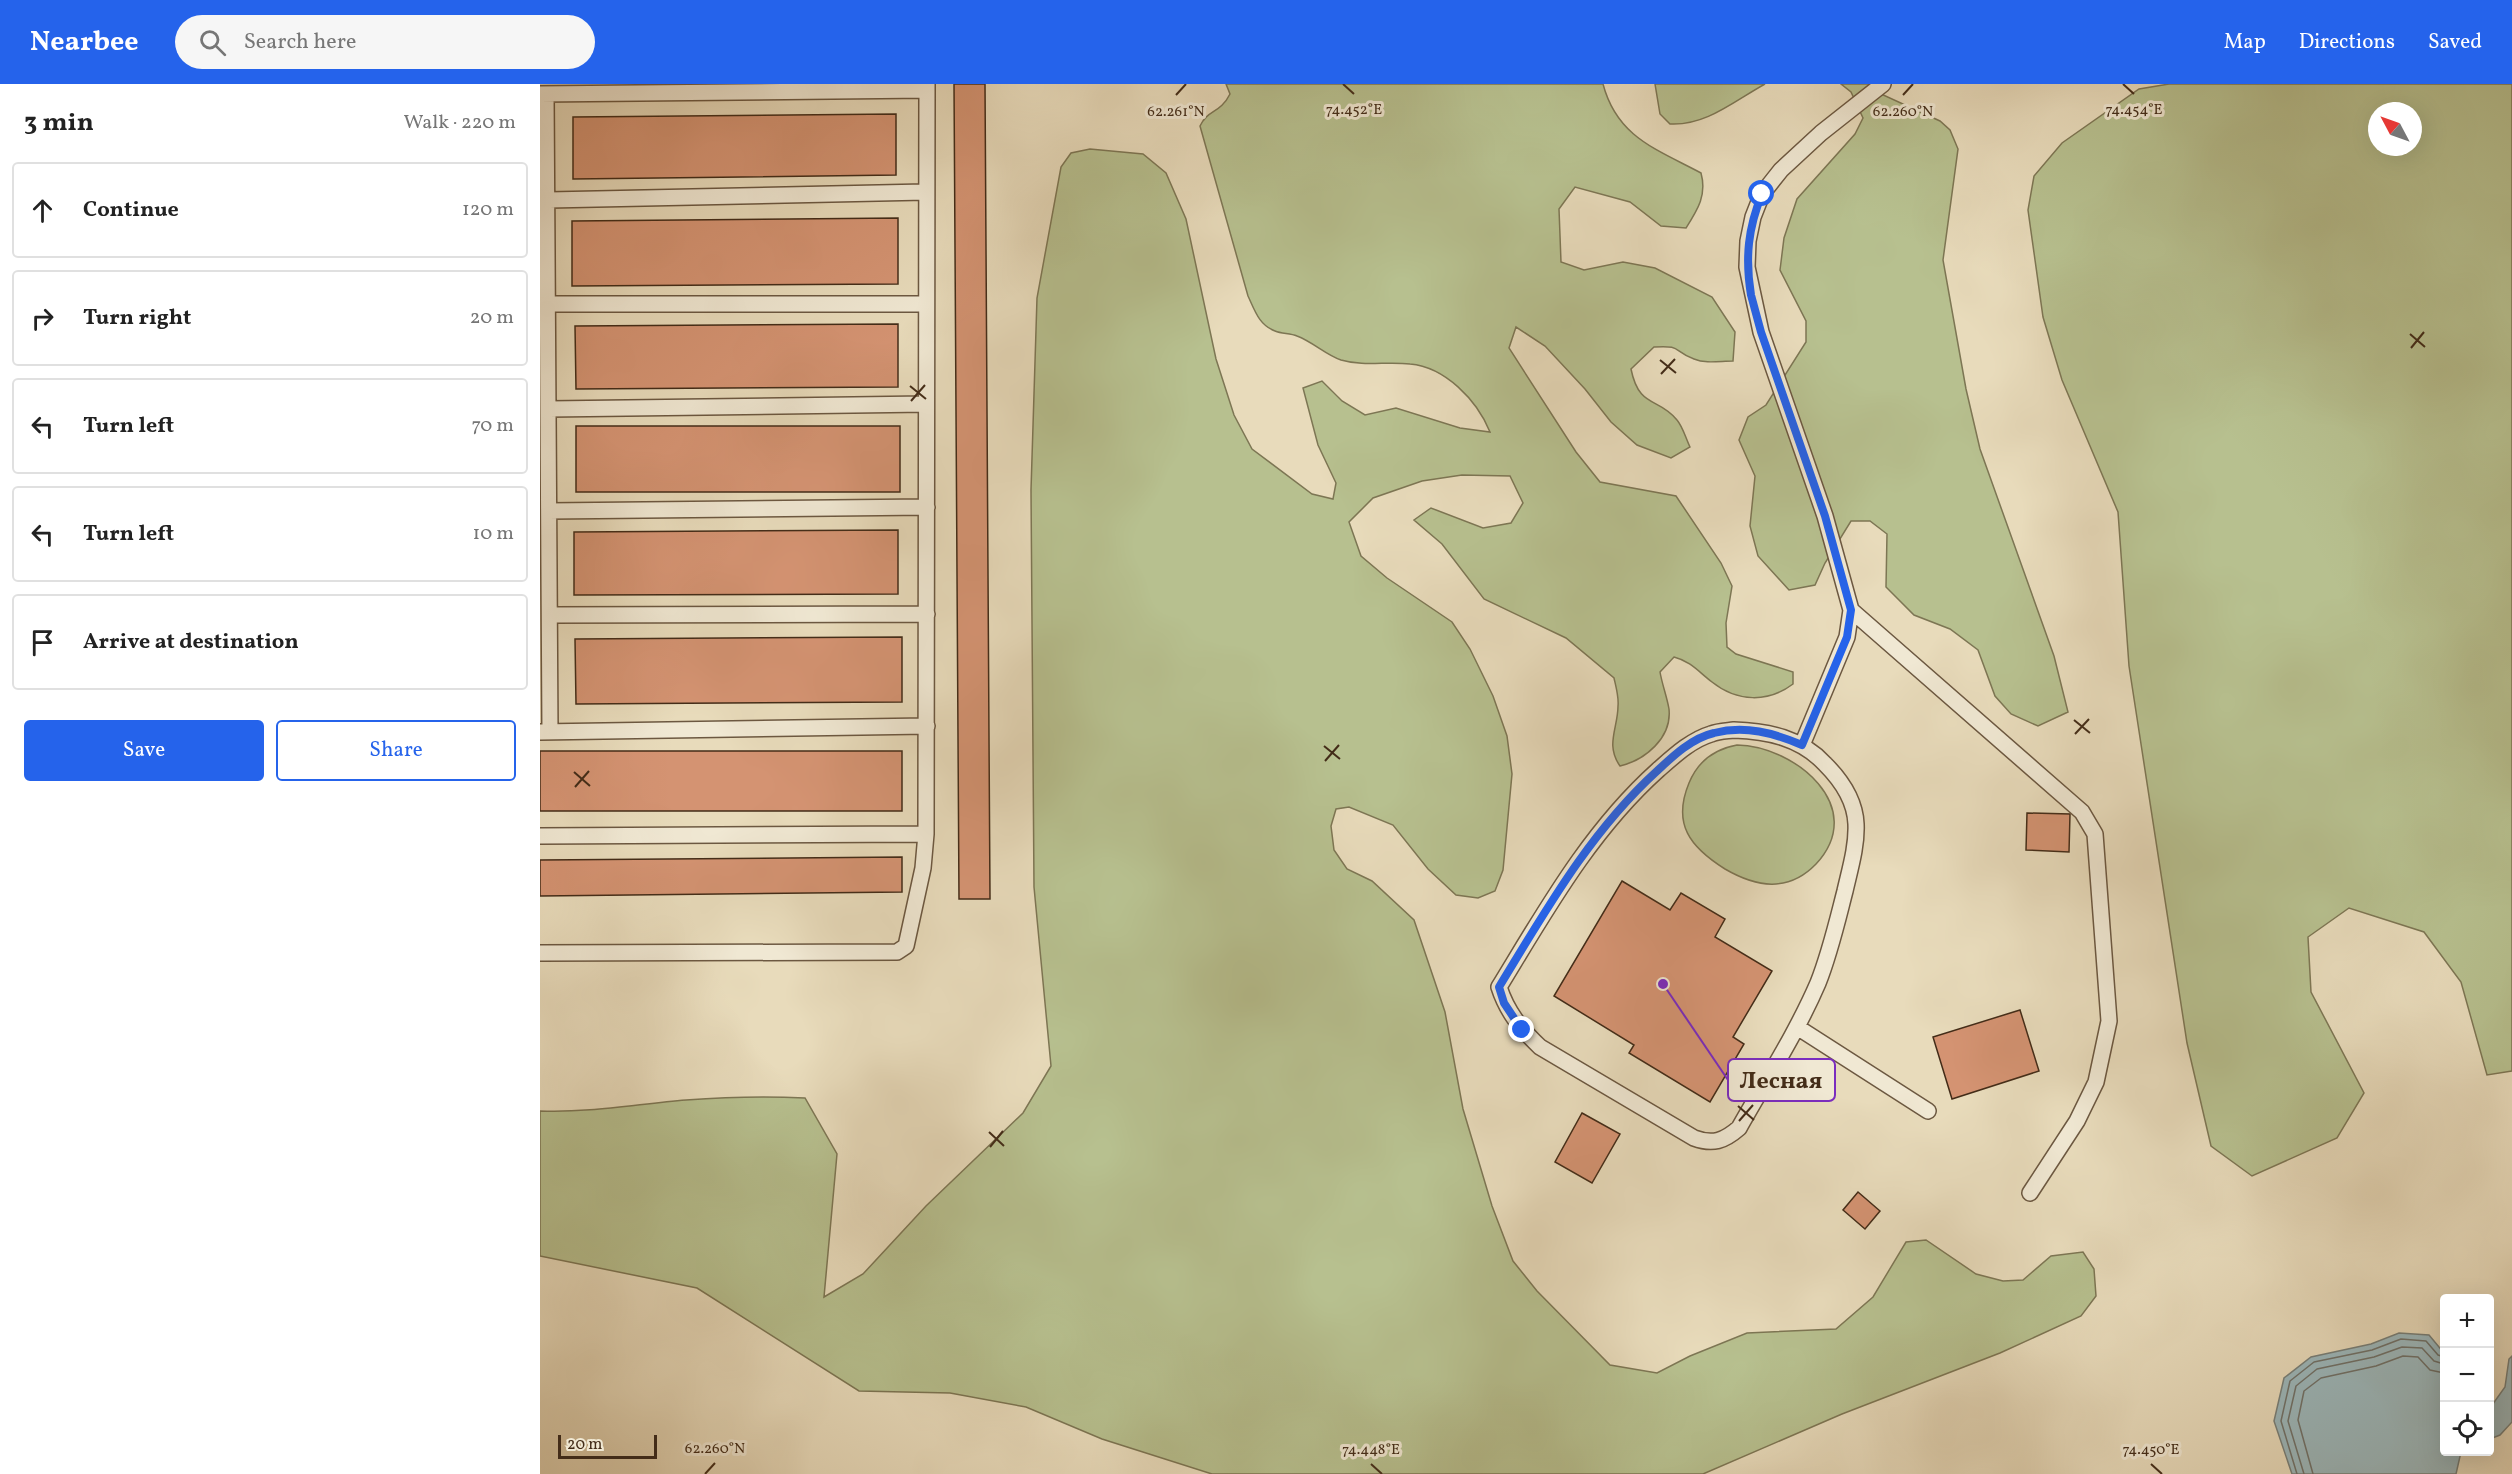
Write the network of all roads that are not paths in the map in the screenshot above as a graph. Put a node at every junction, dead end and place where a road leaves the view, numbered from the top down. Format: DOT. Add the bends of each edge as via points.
graph roads {
  1 [pos="1883,84"];
  2 [pos="927,87"];
  3 [pos="543,94"];
  4 [pos="925,192"];
  5 [pos="549,200"];
  6 [pos="549,304"];
  7 [pos="925,304"];
  8 [pos="926,404"];
  9 [pos="549,409"];
  10 [pos="927,507"];
  11 [pos="549,511"];
  12 [pos="1851,610"];
  13 [pos="927,614"];
  14 [pos="550,615"];
  15 [pos="927,726"];
  16 [pos="545,732"];
  17 [pos="1802,745"];
  18 [pos="926,834"];
  19 [pos="540,836"];
  20 [pos="540,953"];
  21 [pos="1797,1027"];
  22 [pos="1928,1111"];
  23 [pos="2030,1193"];
  1 -- 12 [label="lane" via="1781,170 1762,194 1748,240 1747,267 1756,313 1825,516"];
  2 -- 3 [label="lane"];
  2 -- 4 [label="lane"];
  3 -- 5 [label="lane"];
  4 -- 5 [label="lane"];
  4 -- 7 [label="lane"];
  5 -- 6 [label="lane"];
  6 -- 7 [label="lane"];
  6 -- 9 [label="lane"];
  7 -- 8 [label="lane"];
  8 -- 9 [label="lane"];
  8 -- 10 [label="lane"];
  9 -- 11 [label="lane"];
  10 -- 11 [label="lane"];
  10 -- 13 [label="lane"];
  11 -- 14 [label="lane"];
  12 -- 17 [label="lane" via="1847,637"];
  12 -- 23 [label="lane" via="2082,812 2095,834 2109,1021 2096,1082 2077,1121"];
  13 -- 14 [label="lane"];
  13 -- 15 [label="lane"];
  14 -- 16 [label="lane"];
  15 -- 16 [label="lane"];
  15 -- 18 [label="lane"];
  17 -- 21 [label="lane" via="1836,775 1849,795 1856,821 1856,844 1834,937"];
  17 -- 21 [label="lane" via="1756,730 1734,730 1712,733 1679,752 1602,827 1499,987 1504,1003 1522,1030 1540,1047 1707,1143 1725,1140 1739,1128"];
  18 -- 19 [label="lane"];
  18 -- 20 [label="lane" via="910,935 906,946 897,952"];
  21 -- 22 [label="lane"];
}
